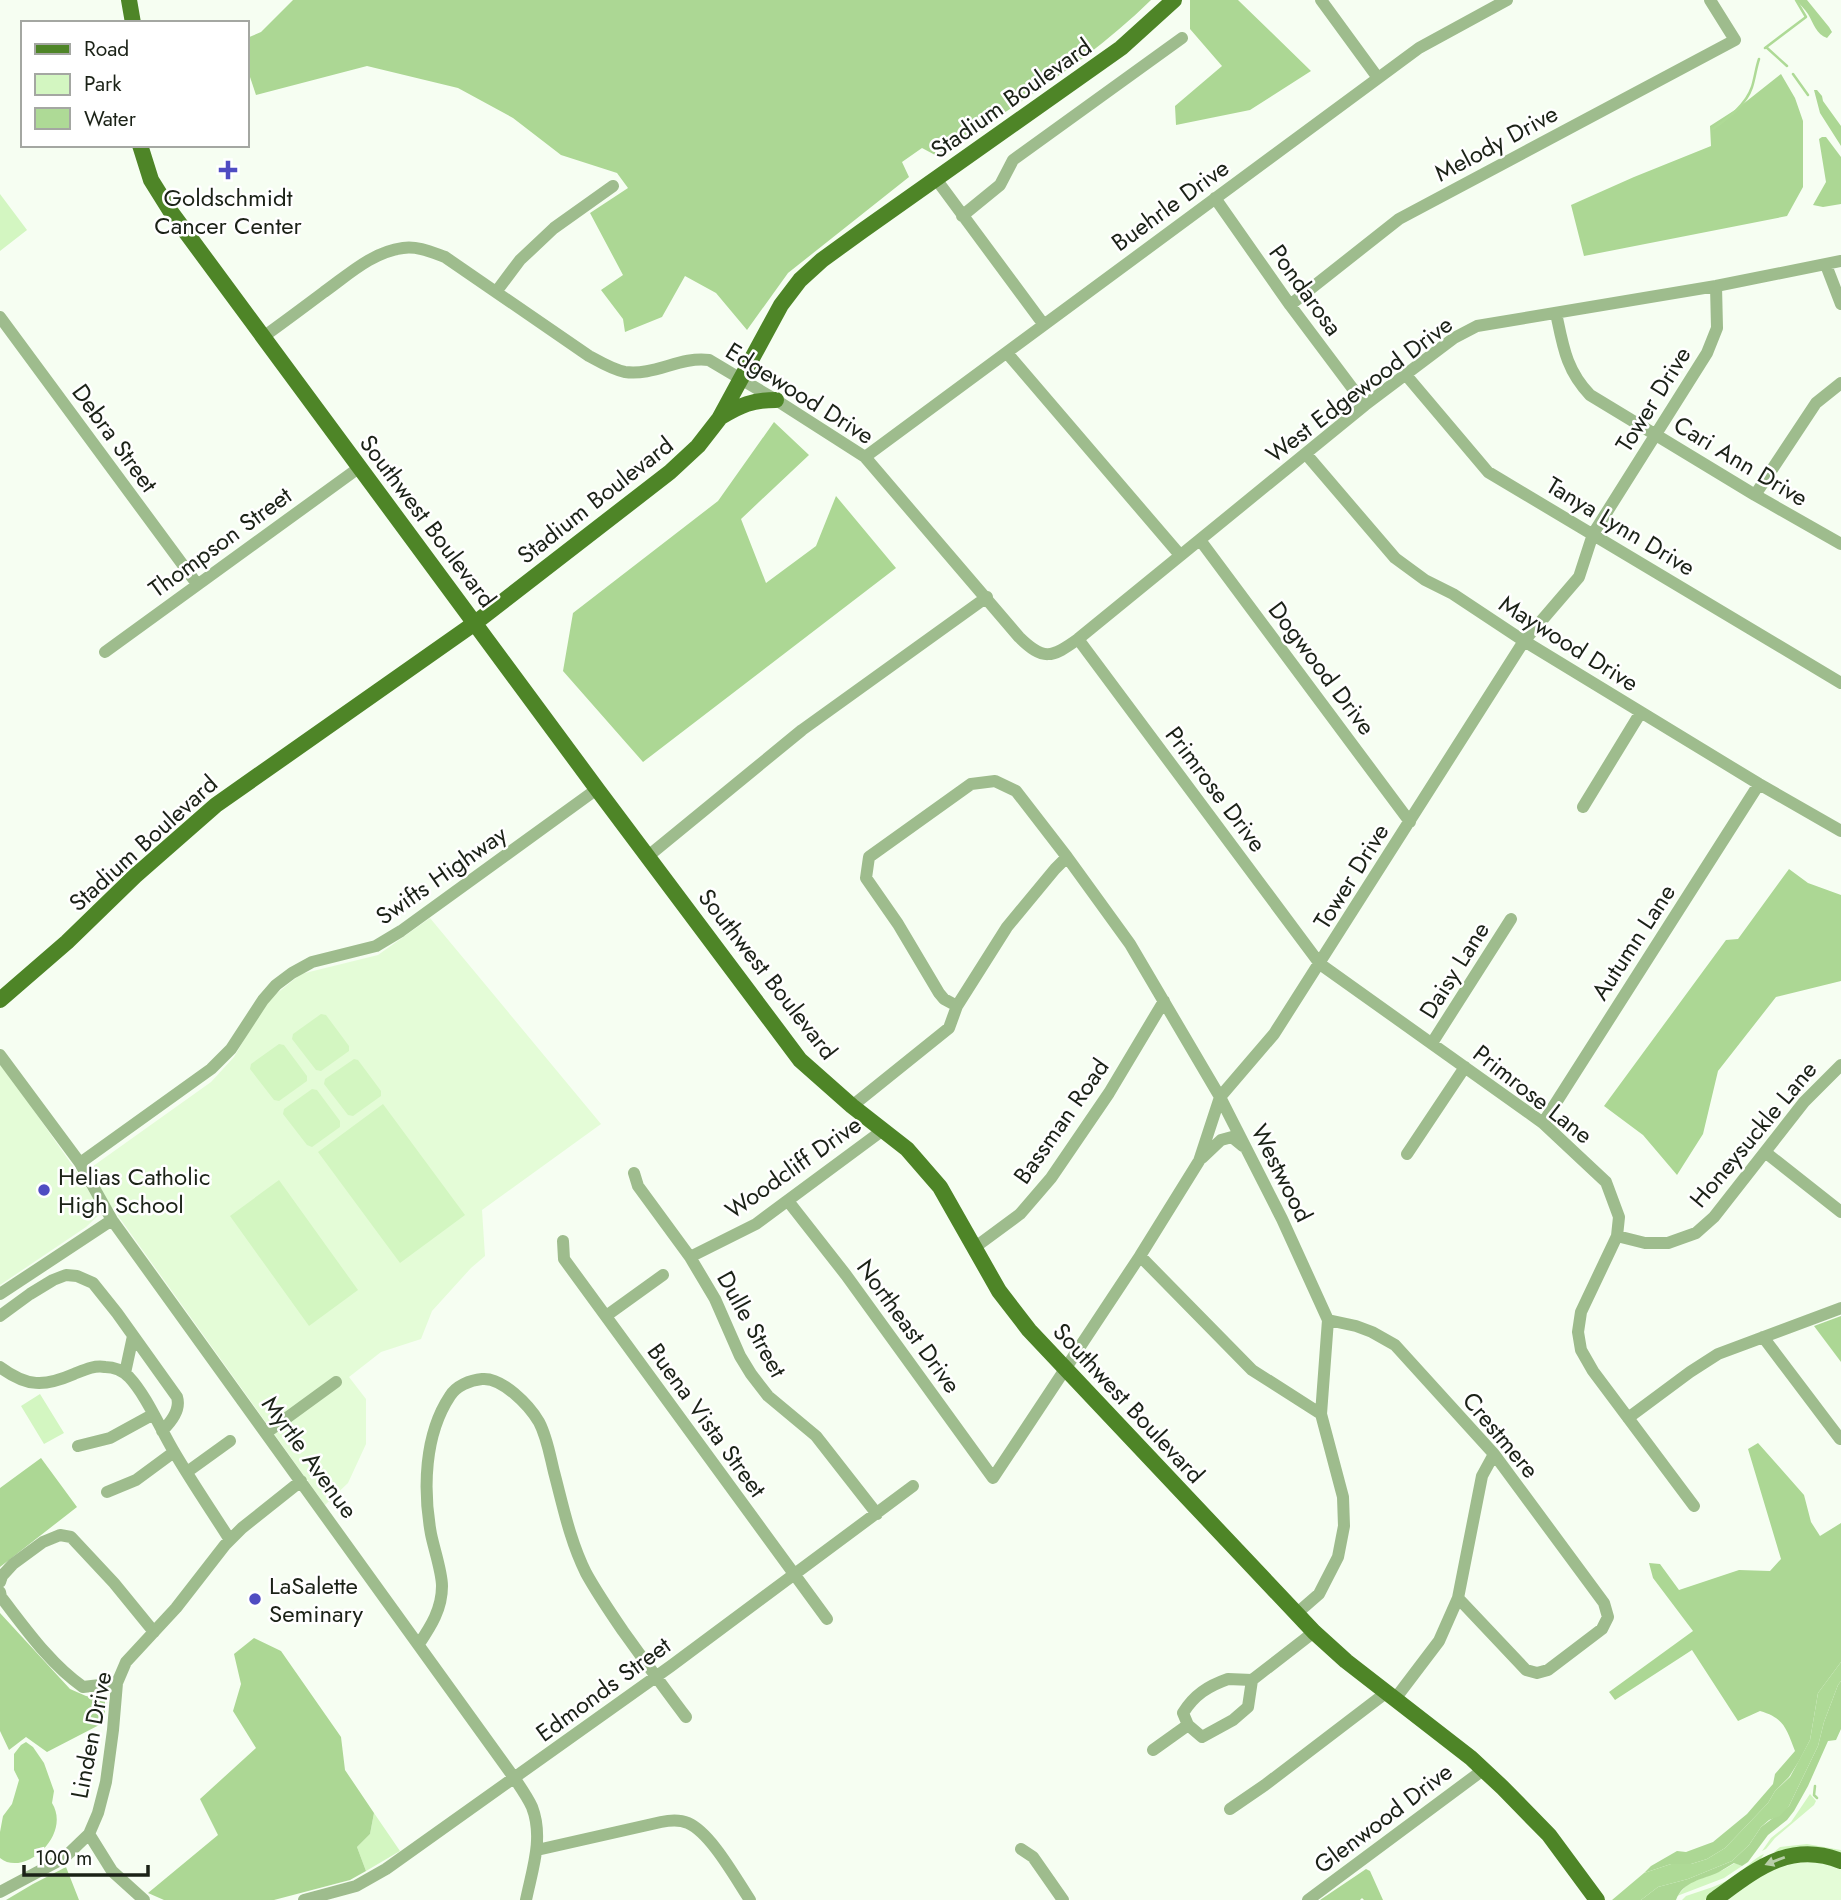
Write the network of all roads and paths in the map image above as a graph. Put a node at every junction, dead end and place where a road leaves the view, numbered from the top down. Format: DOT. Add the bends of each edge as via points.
graph roads {
  1 [pos="129,0"];
  2 [pos="1174,0"];
  3 [pos="1321,0"];
  4 [pos="1507,0"];
  5 [pos="1710,0"];
  6 [pos="133,21"];
  7 [pos="1182,38"];
  8 [pos="1378,78"];
  9 [pos="141,147"];
  10 [pos="936,180"];
  11 [pos="613,186"];
  12 [pos="1215,198"];
  13 [pos="962,216"];
  14 [pos="1841,261"];
  15 [pos="1826,265"];
  16 [pos="1716,286"];
  17 [pos="496,292"];
  18 [pos="1841,303"];
  19 [pos="1290,305"];
  20 [pos="1556,313"];
  21 [pos="0,317"];
  22 [pos="1044,325"];
  23 [pos="263,337"];
  24 [pos="1007,353"];
  25 [pos="1406,375"];
  26 [pos="741,378"];
  27 [pos="1841,383"];
  28 [pos="776,400"];
  29 [pos="1365,405"];
  30 [pos="719,419"];
  31 [pos="1657,434"];
  32 [pos="1306,454"];
  33 [pos="865,457"];
  34 [pos="360,467"];
  35 [pos="1755,495"];
  36 [pos="1593,534"];
  37 [pos="1200,540"];
  38 [pos="1841,544"];
  39 [pos="1180,555"];
  40 [pos="197,584"];
  41 [pos="987,597"];
  42 [pos="475,622"];
  43 [pos="1078,639"];
  44 [pos="1524,641"];
  45 [pos="105,652"];
  46 [pos="1841,683"];
  47 [pos="1642,712"];
  48 [pos="1759,784"];
  49 [pos="597,789"];
  50 [pos="1583,807"];
  51 [pos="1410,822"];
  52 [pos="1841,831"];
  53 [pos="647,857"];
  54 [pos="1068,857"];
  55 [pos="1511,919"];
  56 [pos="1320,964"];
  57 [pos="0,1000"];
  58 [pos="1164,1001"];
  59 [pos="957,1006"];
  60 [pos="1432,1043"];
  61 [pos="0,1055"];
  62 [pos="1841,1065"];
  63 [pos="1465,1067"];
  64 [pos="1220,1097"];
  65 [pos="852,1106"];
  66 [pos="1543,1123"];
  67 [pos="883,1130"];
  68 [pos="1246,1147"];
  69 [pos="1765,1152"];
  70 [pos="1407,1154"];
  71 [pos="1199,1161"];
  72 [pos="79,1163"];
  73 [pos="634,1173"];
  74 [pos="788,1201"];
  75 [pos="1841,1212"];
  76 [pos="112,1220"];
  77 [pos="1617,1236"];
  78 [pos="563,1241"];
  79 [pos="974,1248"];
  80 [pos="1140,1256"];
  81 [pos="690,1257"];
  82 [pos="663,1275"];
  83 [pos="0,1294"];
  84 [pos="1841,1308"];
  85 [pos="0,1316"];
  86 [pos="606,1316"];
  87 [pos="1328,1320"];
  88 [pos="133,1336"];
  89 [pos="1763,1337"];
  90 [pos="0,1367"];
  91 [pos="1064,1369"];
  92 [pos="125,1373"];
  93 [pos="336,1382"];
  94 [pos="1321,1414"];
  95 [pos="152,1415"];
  96 [pos="1628,1418"];
  97 [pos="162,1431"];
  98 [pos="266,1433"];
  99 [pos="227,1438"];
  100 [pos="1840,1439"];
  101 [pos="78,1446"];
  102 [pos="174,1452"];
  103 [pos="1494,1454"];
  104 [pos="184,1468"];
  105 [pos="993,1478"];
  106 [pos="301,1481"];
  107 [pos="913,1486"];
  108 [pos="107,1492"];
  109 [pos="1694,1506"];
  110 [pos="877,1514"];
  111 [pos="230,1540"];
  112 [pos="794,1576"];
  113 [pos="0,1582"];
  114 [pos="0,1592"];
  115 [pos="1458,1598"];
  116 [pos="1296,1614"];
  117 [pos="827,1619"];
  118 [pos="154,1632"];
  119 [pos="1314,1632"];
  120 [pos="419,1644"];
  121 [pos="655,1676"];
  122 [pos="1252,1680"];
  123 [pos="117,1683"];
  124 [pos="1391,1696"];
  125 [pos="686,1717"];
  126 [pos="1188,1725"];
  127 [pos="1153,1750"];
  128 [pos="1483,1770"];
  129 [pos="515,1779"];
  130 [pos="1230,1809"];
  131 [pos="89,1834"];
  132 [pos="1021,1849"];
  133 [pos="537,1850"];
  134 [pos="1841,1861"];
  135 [pos="0,1892"];
  136 [pos="329,1897"];
  137 [pos="144,1900"];
  138 [pos="304,1900"];
  139 [pos="526,1900"];
  140 [pos="750,1900"];
  141 [pos="1063,1900"];
  142 [pos="1308,1900"];
  143 [pos="1597,1900"];
  144 [pos="1714,1900"];
  1 -- 6 [label="main road"];
  2 -- 10 [label="main road, Stadium Boulevard" via="1121,48"];
  3 -- 8 [label="street"];
  4 -- 8 [label="street, Buehrle Drive" via="1419,48"];
  5 -- 19 [label="street, Melody Drive" via="1735,40 1399,219"];
  7 -- 13 [label="street" via="1013,160 1000,185"];
  8 -- 12 [label="street, Buehrle Drive"];
  9 -- 23 [label="main road, Southwest Boulevard" via="158,193"];
  10 -- 13 [label="street"];
  10 -- 26 [label="main road, Stadium Boulevard" via="800,280"];
  11 -- 17 [label="street" via="554,228 520,260"];
  12 -- 19 [label="street, Pondarosa"];
  12 -- 22 [label="street, Buehrle Drive"];
  13 -- 22 [label="street"];
  14 -- 15 [label="street, West Edgewood Drive"];
  15 -- 16 [label="street, West Edgewood Drive"];
  15 -- 18 [label="street"];
  16 -- 20 [label="street, West Edgewood Drive"];
  16 -- 31 [label="street, Tower Drive" via="1717,328 1707,353"];
  17 -- 23 [label="street, Edgewood Drive" via="428,250 393,250 359,267"];
  17 -- 26 [label="street, Edgewood Drive" via="589,356 624,372 654,370 697,358"];
  19 -- 29 [label="street, Pondarosa"];
  20 -- 25 [label="street, West Edgewood Drive" via="1477,327 1454,338"];
  20 -- 31 [label="street, Cari Ann Drive" via="1569,366 1581,386"];
  21 -- 40 [label="street, Debra Street"];
  22 -- 24 [label="street, Buehrle Drive"];
  23 -- 34 [label="main road, Southwest Boulevard"];
  24 -- 33 [label="street, Buehrle Drive"];
  24 -- 39 [label="street"];
  25 -- 29 [label="street, West Edgewood Drive"];
  25 -- 36 [label="street, Tanya Lynn Drive" via="1488,472"];
  26 -- 28 [label="street, Edgewood Drive"];
  26 -- 30 [label="main road, Stadium Boulevard"];
  27 -- 35 [label="street" via="1816,403"];
  28 -- 30 [label="main road" via="756,400"];
  28 -- 33 [label="street, Edgewood Drive"];
  29 -- 32 [label="street, West Edgewood Drive"];
  30 -- 42 [label="main road, Stadium Boulevard" via="670,472"];
  31 -- 35 [label="street, Cari Ann Drive"];
  31 -- 36 [label="street, Tower Drive"];
  32 -- 37 [label="street, West Edgewood Drive"];
  32 -- 44 [label="street, Maywood Drive" via="1395,558"];
  33 -- 41 [label="street, Edgewood Drive"];
  34 -- 40 [label="street, Thompson Street"];
  34 -- 42 [label="main road, Southwest Boulevard"];
  35 -- 38 [label="street, Cari Ann Drive"];
  36 -- 44 [label="street, Tower Drive" via="1579,577"];
  36 -- 46 [label="street, Tanya Lynn Drive"];
  37 -- 39 [label="street, West Edgewood Drive"];
  37 -- 51 [label="street, Dogwood Drive"];
  39 -- 43 [label="street, West Edgewood Drive"];
  40 -- 45 [label="street, Thompson Street"];
  41 -- 43 [label="street, Edgewood Drive" via="1019,637 1039,653 1056,654"];
  41 -- 53 [label="street" via="802,730"];
  42 -- 49 [label="main road, Southwest Boulevard"];
  42 -- 57 [label="main road, Stadium Boulevard" via="216,805"];
  43 -- 56 [label="street, Primrose Drive"];
  44 -- 47 [label="street, Maywood Drive"];
  44 -- 51 [label="street, Tower Drive"];
  47 -- 48 [label="street, Maywood Drive"];
  47 -- 50 [label="street"];
  48 -- 52 [label="street, Maywood Drive"];
  48 -- 66 [label="street, Autumn Lane"];
  49 -- 53 [label="main road, Southwest Boulevard"];
  49 -- 72 [label="street, Swifts Highway" via="401,931 376,946 312,962 292,973 262,1000 231,1049 211,1069"];
  51 -- 56 [label="street, Tower Drive"];
  53 -- 65 [label="main road, Southwest Boulevard" via="800,1060"];
  54 -- 58 [label="street, Westwood"];
  54 -- 59 [label="street" via="1007,927"];
  54 -- 59 [label="street, Westwood" via="1016,791 995,781 971,784 869,857 866,878 939,992"];
  55 -- 60 [label="street, Daisy Lane"];
  56 -- 60 [label="street, Primrose Lane"];
  56 -- 64 [label="street, Tower Drive" via="1274,1034"];
  58 -- 64 [label="street, Westwood"];
  58 -- 79 [label="street, Bassman Road" via="1051,1178 1020,1214"];
  59 -- 65 [label="street" via="948,1028"];
  60 -- 63 [label="street, Primrose Lane"];
  61 -- 72 [label="street, Myrtle Avenue"];
  62 -- 69 [label="street, Honeysuckle Lane" via="1804,1102"];
  63 -- 66 [label="street, Primrose Lane"];
  63 -- 70 [label="street"];
  64 -- 68 [label="street, Westwood"];
  64 -- 71 [label="street, Tower Drive"];
  65 -- 67 [label="main road, Southwest Boulevard"];
  66 -- 77 [label="street, Primrose Lane" via="1606,1182 1619,1217"];
  67 -- 74 [label="street, Woodcliff Drive"];
  67 -- 79 [label="main road, Southwest Boulevard" via="907,1149 940,1187"];
  68 -- 71 [label="street" via="1232,1137 1221,1140"];
  68 -- 87 [label="street, Westwood"];
  69 -- 75 [label="street"];
  69 -- 77 [label="street, Honeysuckle Lane" via="1696,1233 1668,1244"];
  71 -- 80 [label="street, Tower Drive"];
  72 -- 76 [label="street, Myrtle Avenue"];
  73 -- 81 [label="street, Dulle Street" via="638,1186"];
  74 -- 81 [label="street, Woodcliff Drive" via="756,1224"];
  74 -- 105 [label="street, Northeast Drive"];
  76 -- 83 [label="street"];
  76 -- 98 [label="street, Myrtle Avenue"];
  77 -- 96 [label="street" via="1581,1312 1578,1332 1581,1350 1593,1371"];
  78 -- 86 [label="street, Buena Vista Street" via="564,1259"];
  79 -- 91 [label="main road, Southwest Boulevard" via="999,1291"];
  80 -- 91 [label="street, Tower Drive"];
  80 -- 94 [label="street" via="1252,1370"];
  81 -- 110 [label="street, Dulle Street" via="751,1374 768,1396 816,1436"];
  82 -- 86 [label="street"];
  84 -- 89 [label="street"];
  85 -- 88 [label="street" via="53,1280 77,1276 93,1283"];
  86 -- 112 [label="street, Buena Vista Street"];
  87 -- 94 [label="street, Westwood"];
  87 -- 103 [label="street, Crestmere" via="1364,1329 1395,1345"];
  88 -- 92 [label="street"];
  88 -- 97 [label="street" via="179,1403"];
  89 -- 96 [label="street" via="1718,1354"];
  89 -- 100 [label="street"];
  90 -- 92 [label="street" via="41,1385 88,1368 103,1366"];
  91 -- 105 [label="street, Tower Drive"];
  91 -- 116 [label="main road, Southwest Boulevard"];
  92 -- 95 [label="street"];
  93 -- 98 [label="street"];
  94 -- 116 [label="street, Westwood" via="1343,1497 1344,1526 1338,1557 1319,1594"];
  95 -- 97 [label="street"];
  95 -- 101 [label="street" via="110,1438"];
  96 -- 109 [label="street"];
  97 -- 102 [label="street"];
  98 -- 106 [label="street, Myrtle Avenue"];
  99 -- 104 [label="street"];
  102 -- 104 [label="street"];
  102 -- 108 [label="street" via="136,1480"];
  103 -- 115 [label="street" via="1482,1476"];
  103 -- 115 [label="street, Crestmere" via="1604,1603 1608,1617 1602,1629 1548,1670 1537,1673 1527,1671"];
  104 -- 111 [label="street"];
  106 -- 111 [label="street, Linden Drive"];
  106 -- 120 [label="street, Myrtle Avenue"];
  107 -- 110 [label="street, Edmonds Street"];
  110 -- 112 [label="street, Edmonds Street"];
  111 -- 118 [label="street, Linden Drive"];
  112 -- 117 [label="street, Buena Vista Street"];
  112 -- 121 [label="street, Edmonds Street"];
  113 -- 118 [label="street" via="13,1564 43,1542 60,1535 71,1537"];
  114 -- 123 [label="street" via="34,1639 71,1678 83,1687"];
  115 -- 124 [label="street" via="1439,1641"];
  116 -- 119 [label="main road, Southwest Boulevard"];
  118 -- 123 [label="street, Linden Drive" via="126,1662"];
  119 -- 122 [label="street"];
  119 -- 124 [label="main road, Southwest Boulevard"];
  120 -- 121 [label="street" via="437,1617 442,1586 427,1511 430,1449 451,1394 461,1385 483,1378 502,1384 539,1422 586,1573"];
  120 -- 129 [label="street, Myrtle Avenue"];
  121 -- 125 [label="street"];
  121 -- 129 [label="street, Edmonds Street"];
  122 -- 126 [label="street" via="1228,1679 1209,1686 1183,1713"];
  122 -- 126 [label="street" via="1248,1707 1233,1720 1202,1737"];
  123 -- 131 [label="street, Linden Drive" via="106,1782"];
  124 -- 128 [label="main road, Southwest Boulevard"];
  124 -- 130 [label="street"];
  126 -- 127 [label="street"];
  128 -- 142 [label="street, Glenwood Drive"];
  128 -- 143 [label="main road, Southwest Boulevard" via="1549,1835"];
  129 -- 133 [label="street, Myrtle Avenue" via="532,1807"];
  129 -- 136 [label="street, Edmonds Street" via="386,1869"];
  131 -- 135 [label="street, Linden Drive" via="64,1858"];
  131 -- 137 [label="street" via="112,1871"];
  132 -- 141 [label="street" via="1033,1857"];
  133 -- 139 [label="street, Myrtle Avenue"];
  133 -- 140 [label="street" via="679,1821 705,1836"];
  134 -- 144 [label="main road, one-way" via="1811,1854 1782,1858"];
  136 -- 138 [label="street, Edmonds Street"];
}
